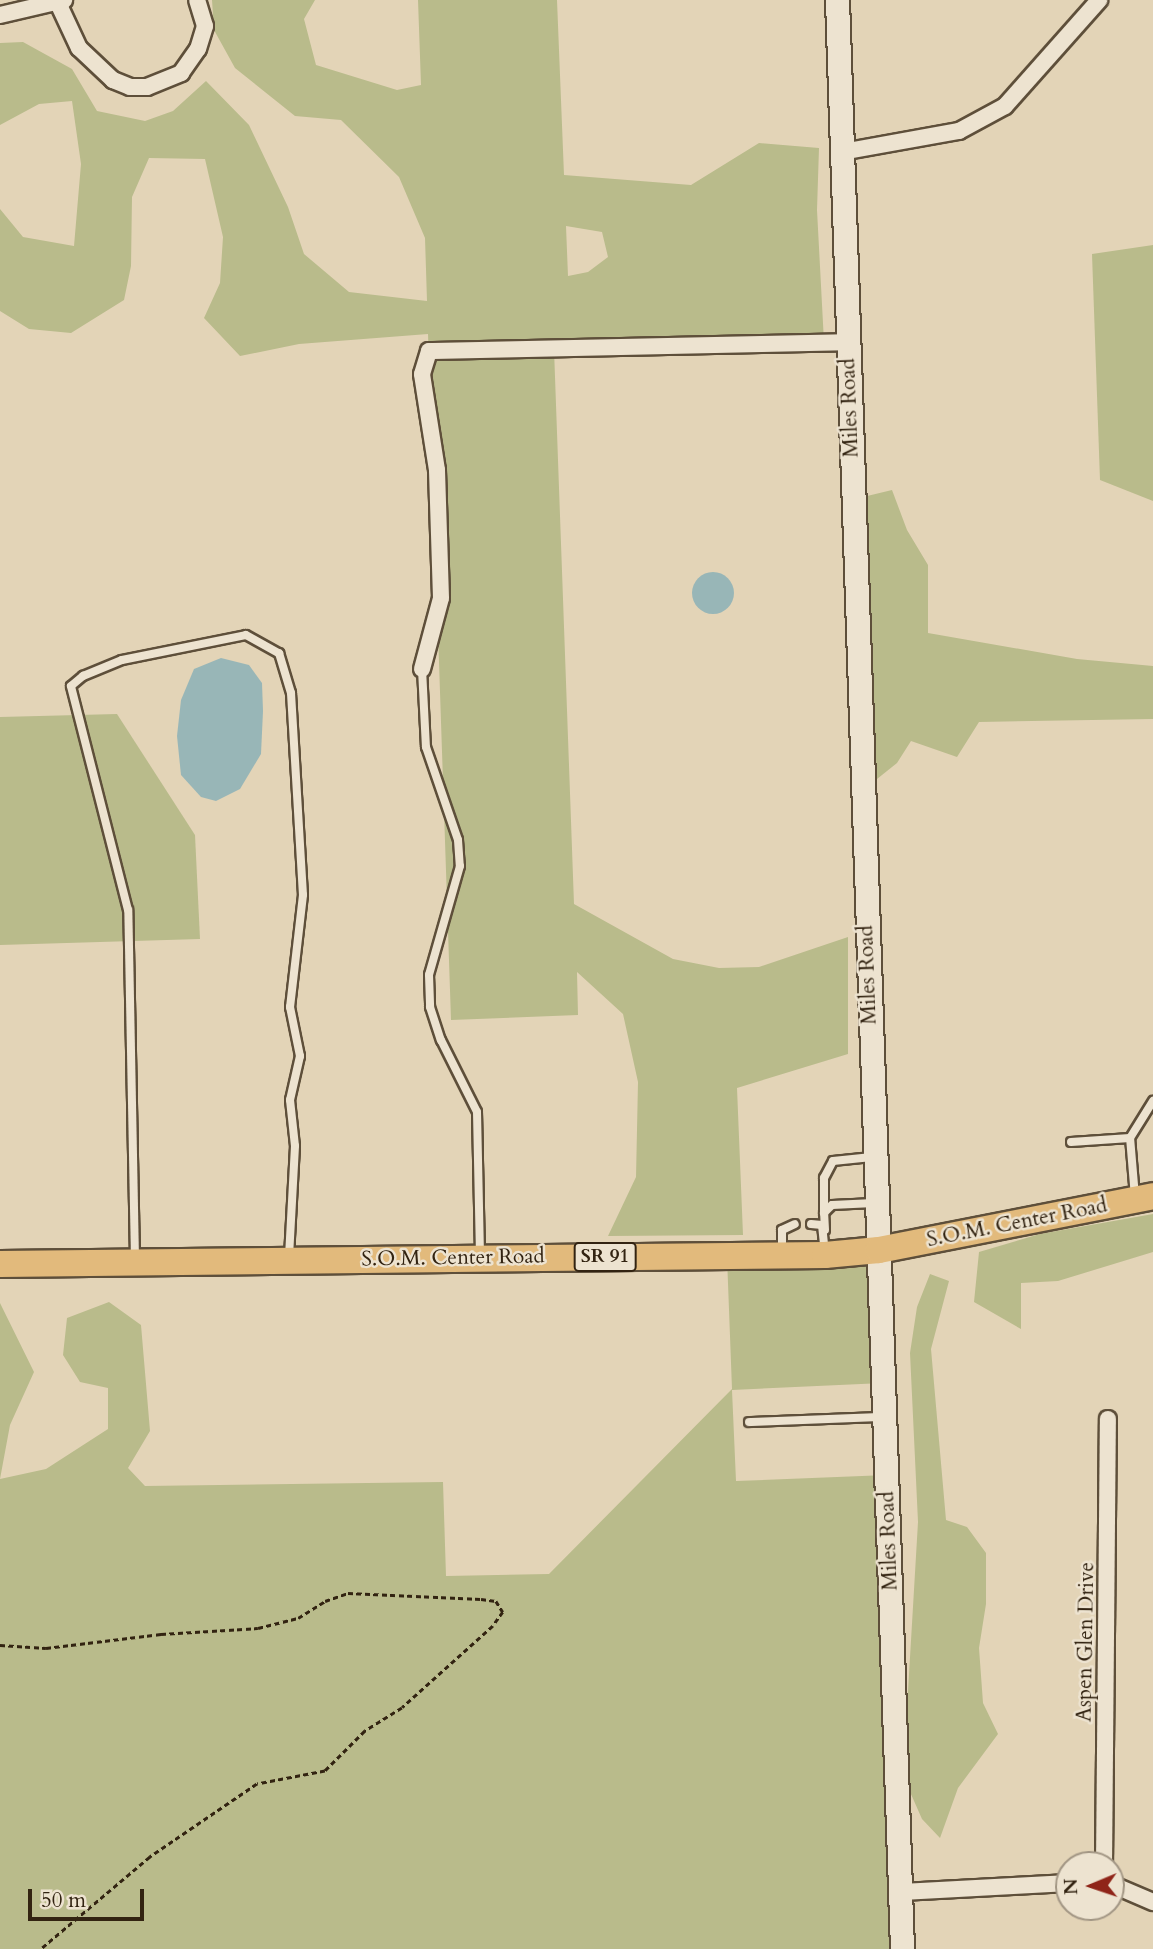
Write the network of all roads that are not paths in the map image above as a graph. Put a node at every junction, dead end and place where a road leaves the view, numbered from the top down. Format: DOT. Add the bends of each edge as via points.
graph roads {
  1 [pos="197,0"];
  2 [pos="836,0"];
  3 [pos="1099,0"];
  4 [pos="61,2"];
  5 [pos="0,15"];
  6 [pos="842,152"];
  7 [pos="848,342"];
  8 [pos="422,669"];
  9 [pos="1153,1101"];
  10 [pos="1130,1138"];
  11 [pos="1071,1142"];
  12 [pos="875,1157"];
  13 [pos="1144,1198"];
  14 [pos="877,1203"];
  15 [pos="824,1213"];
  16 [pos="795,1224"];
  17 [pos="811,1224"];
  18 [pos="825,1242"];
  19 [pos="878,1250"];
  20 [pos="782,1256"];
  21 [pos="480,1258"];
  22 [pos="289,1260"];
  23 [pos="135,1262"];
  24 [pos="0,1264"];
  25 [pos="885,1416"];
  26 [pos="1108,1419"];
  27 [pos="749,1422"];
  28 [pos="1104,1851"];
  29 [pos="1055,1884"];
  30 [pos="1125,1890"];
  31 [pos="902,1892"];
  32 [pos="1153,1902"];
  33 [pos="902,1949"];
  1 -- 4 [label="street" via="205,26 189,62 181,73 163,82 137,87 113,80 79,48"];
  2 -- 6 [label="main road, Miles Road"];
  3 -- 6 [label="street" via="1005,106 959,131"];
  4 -- 5 [label="street"];
  6 -- 7 [label="main road, Miles Road"];
  7 -- 8 [label="street" via="429,351 422,374 437,470 441,598"];
  7 -- 12 [label="main road, Miles Road"];
  8 -- 21 [label="lane" via="426,747 457,840 460,866 429,975 430,1007 477,1112"];
  9 -- 10 [label="lane"];
  10 -- 11 [label="lane"];
  10 -- 13 [label="lane"];
  12 -- 14 [label="main road, Miles Road"];
  12 -- 15 [label="lane" via="833,1161 824,1178"];
  13 -- 19 [label="main road, S.O.M. Center Road / SR 91"];
  14 -- 15 [label="lane" via="832,1205"];
  14 -- 19 [label="main road, Miles Road"];
  15 -- 18 [label="lane"];
  16 -- 20 [label="lane" via="782,1230"];
  17 -- 18 [label="lane"];
  18 -- 19 [label="main road, S.O.M. Center Road / SR 91"];
  18 -- 20 [label="main road, S.O.M. Center Road / SR 91"];
  19 -- 25 [label="main road, Miles Road"];
  20 -- 21 [label="main road, S.O.M. Center Road / SR 91"];
  21 -- 22 [label="main road, S.O.M. Center Road / SR 91"];
  22 -- 23 [label="main road, S.O.M. Center Road / SR 91"];
  22 -- 23 [label="lane" via="295,1146 290,1100 300,1056 290,1007 303,895 291,693 279,653 246,635 122,660 71,686 128,910"];
  23 -- 24 [label="main road, S.O.M. Center Road / SR 91"];
  25 -- 27 [label="lane"];
  25 -- 31 [label="main road, Miles Road"];
  26 -- 28 [label="street, Aspen Glen Drive"];
  29 -- 31 [label="street"];
  30 -- 32 [label="street"];
  31 -- 33 [label="main road, Miles Road"];
}
